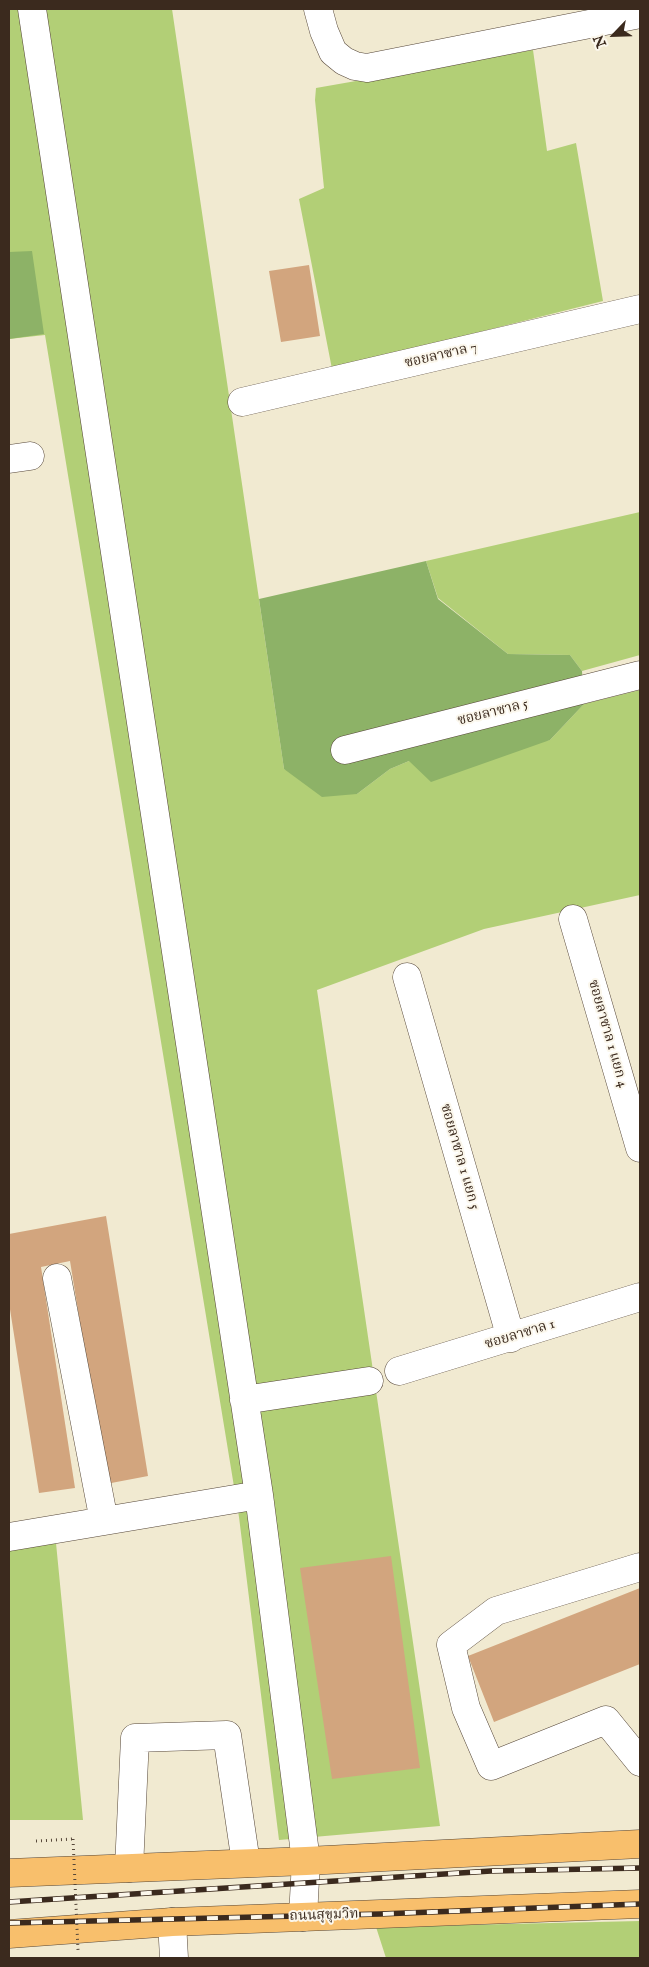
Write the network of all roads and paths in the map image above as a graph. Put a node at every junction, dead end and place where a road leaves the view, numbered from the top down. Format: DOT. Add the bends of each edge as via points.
graph roads {
  1 [pos="32,9"];
  2 [pos="318,9"];
  3 [pos="640,14"];
  4 [pos="640,309"];
  5 [pos="242,402"];
  6 [pos="640,675"];
  7 [pos="345,750"];
  8 [pos="573,920"];
  9 [pos="407,977"];
  10 [pos="640,1148"];
  11 [pos="57,1278"];
  12 [pos="640,1298"];
  13 [pos="511,1338"];
  14 [pos="400,1371"];
  15 [pos="369,1381"];
  16 [pos="244,1400"];
  17 [pos="259,1495"];
  18 [pos="104,1521"];
  19 [pos="9,1537"];
  20 [pos="640,1567"];
  21 [pos="640,1762"];
  22 [pos="35,1841"];
  23 [pos="640,1844"];
  24 [pos="306,1861"];
  25 [pos="246,1863"];
  26 [pos="129,1868"];
  27 [pos="9,1872"];
  28 [pos="640,1904"];
  29 [pos="303,1917"];
  30 [pos="172,1922"];
  31 [pos="9,1934"];
  32 [pos="78,1950"];
  33 [pos="174,1958"];
  1 -- 16 [label="street"];
  2 -- 3 [label="street" via="334,52 344,61 367,68"];
  4 -- 5 [label="street, ซอยลาซาล 7"];
  6 -- 7 [label="street, ซอยลาซาล 5"];
  8 -- 10 [label="street, ซอยลาซาล 1 แยก 4"];
  9 -- 13 [label="street, ซอยลาซาล 1 แยก 5"];
  11 -- 18 [label="street"];
  12 -- 13 [label="street, ซอยลาซาล 1"];
  13 -- 14 [label="street, ซอยลาซาล 1"];
  15 -- 16 [label="street"];
  16 -- 17 [label="street"];
  17 -- 18 [label="street"];
  17 -- 24 [label="street"];
  18 -- 19 [label="street"];
  20 -- 21 [label="street" via="496,1611 451,1645 466,1708 490,1766 606,1720"];
  22 -- 32 [label="path, bridge" via="72,1839"];
  23 -- 24 [label="highway"];
  24 -- 25 [label="highway"];
  24 -- 29 [label="street"];
  25 -- 26 [label="highway"];
  25 -- 26 [label="street" via="227,1735 135,1738"];
  26 -- 27 [label="highway"];
  28 -- 29 [label="highway, ถนนสุขุมวิท"];
  29 -- 30 [label="highway, ถนนสุขุมวิท"];
  30 -- 31 [label="highway, ถนนสุขุมวิท"];
  30 -- 33 [label="street"];
}
